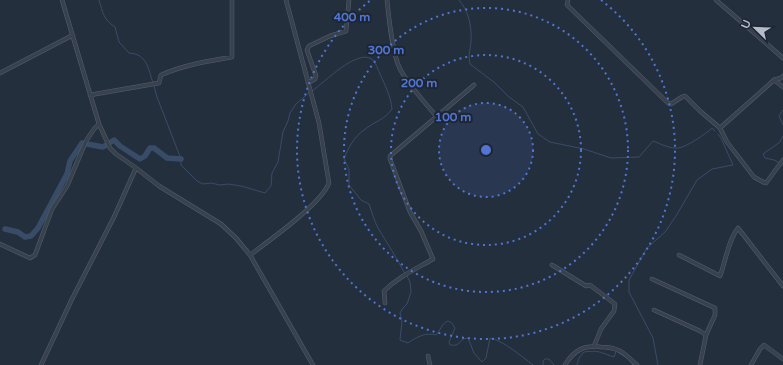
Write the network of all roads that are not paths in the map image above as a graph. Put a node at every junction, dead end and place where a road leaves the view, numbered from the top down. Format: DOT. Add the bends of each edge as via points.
graph roads {
  1 [pos="62,0"];
  2 [pos="232,0"];
  3 [pos="286,0"];
  4 [pos="349,0"];
  5 [pos="387,0"];
  6 [pos="568,0"];
  7 [pos="716,0"];
  8 [pos="73,35"];
  9 [pos="783,58"];
  10 [pos="0,73"];
  11 [pos="783,76"];
  12 [pos="774,80"];
  13 [pos="309,85"];
  14 [pos="474,85"];
  15 [pos="783,87"];
  16 [pos="90,95"];
  17 [pos="436,116"];
  18 [pos="99,124"];
  19 [pos="720,128"];
  20 [pos="783,160"];
  21 [pos="136,168"];
  22 [pos="0,244"];
  23 [pos="250,255"];
  24 [pos="679,255"];
  25 [pos="552,265"];
  26 [pos="652,279"];
  27 [pos="783,286"];
  28 [pos="385,303"];
  29 [pos="654,310"];
  30 [pos="706,335"];
  31 [pos="594,346"];
  32 [pos="428,356"];
  33 [pos="783,359"];
  34 [pos="41,365"];
  35 [pos="313,365"];
  36 [pos="430,365"];
  37 [pos="565,365"];
  38 [pos="637,365"];
  39 [pos="700,365"];
  40 [pos="751,365"];
  1 -- 8 [label="street"];
  2 -- 16 [label="street" via="232,57 171,71 161,75 158,83"];
  3 -- 13 [label="street"];
  4 -- 13 [label="street" via="346,31 330,36 306,50 316,76"];
  5 -- 17 [label="street" via="393,42 401,70"];
  6 -- 19 [label="street" via="567,5 668,103 671,104 685,96"];
  7 -- 9 [label="street"];
  8 -- 10 [label="street"];
  8 -- 16 [label="street"];
  11 -- 12 [label="street"];
  12 -- 15 [label="street"];
  12 -- 19 [label="street"];
  13 -- 23 [label="street" via="325,154 329,180 327,187 309,208"];
  14 -- 17 [label="street"];
  16 -- 18 [label="street"];
  17 -- 28 [label="street" via="390,156 410,212 433,259 384,290"];
  18 -- 21 [label="street" via="110,148"];
  18 -- 22 [label="street" via="86,141 67,186 52,209 35,255 30,258"];
  19 -- 20 [label="street" via="727,142 754,177 763,182 768,181"];
  21 -- 23 [label="street" via="159,186 221,224"];
  21 -- 34 [label="street"];
  23 -- 35 [label="street"];
  24 -- 27 [label="street" via="720,276 728,248 738,228"];
  25 -- 31 [label="street" via="586,286 590,284 615,304 614,311 601,329"];
  26 -- 30 [label="street" via="715,308 715,315"];
  29 -- 30 [label="street"];
  30 -- 39 [label="street"];
  31 -- 37 [label="street" via="578,349"];
  31 -- 38 [label="street" via="615,349"];
  32 -- 36 [label="street"];
  33 -- 40 [label="street" via="764,345"];
}
